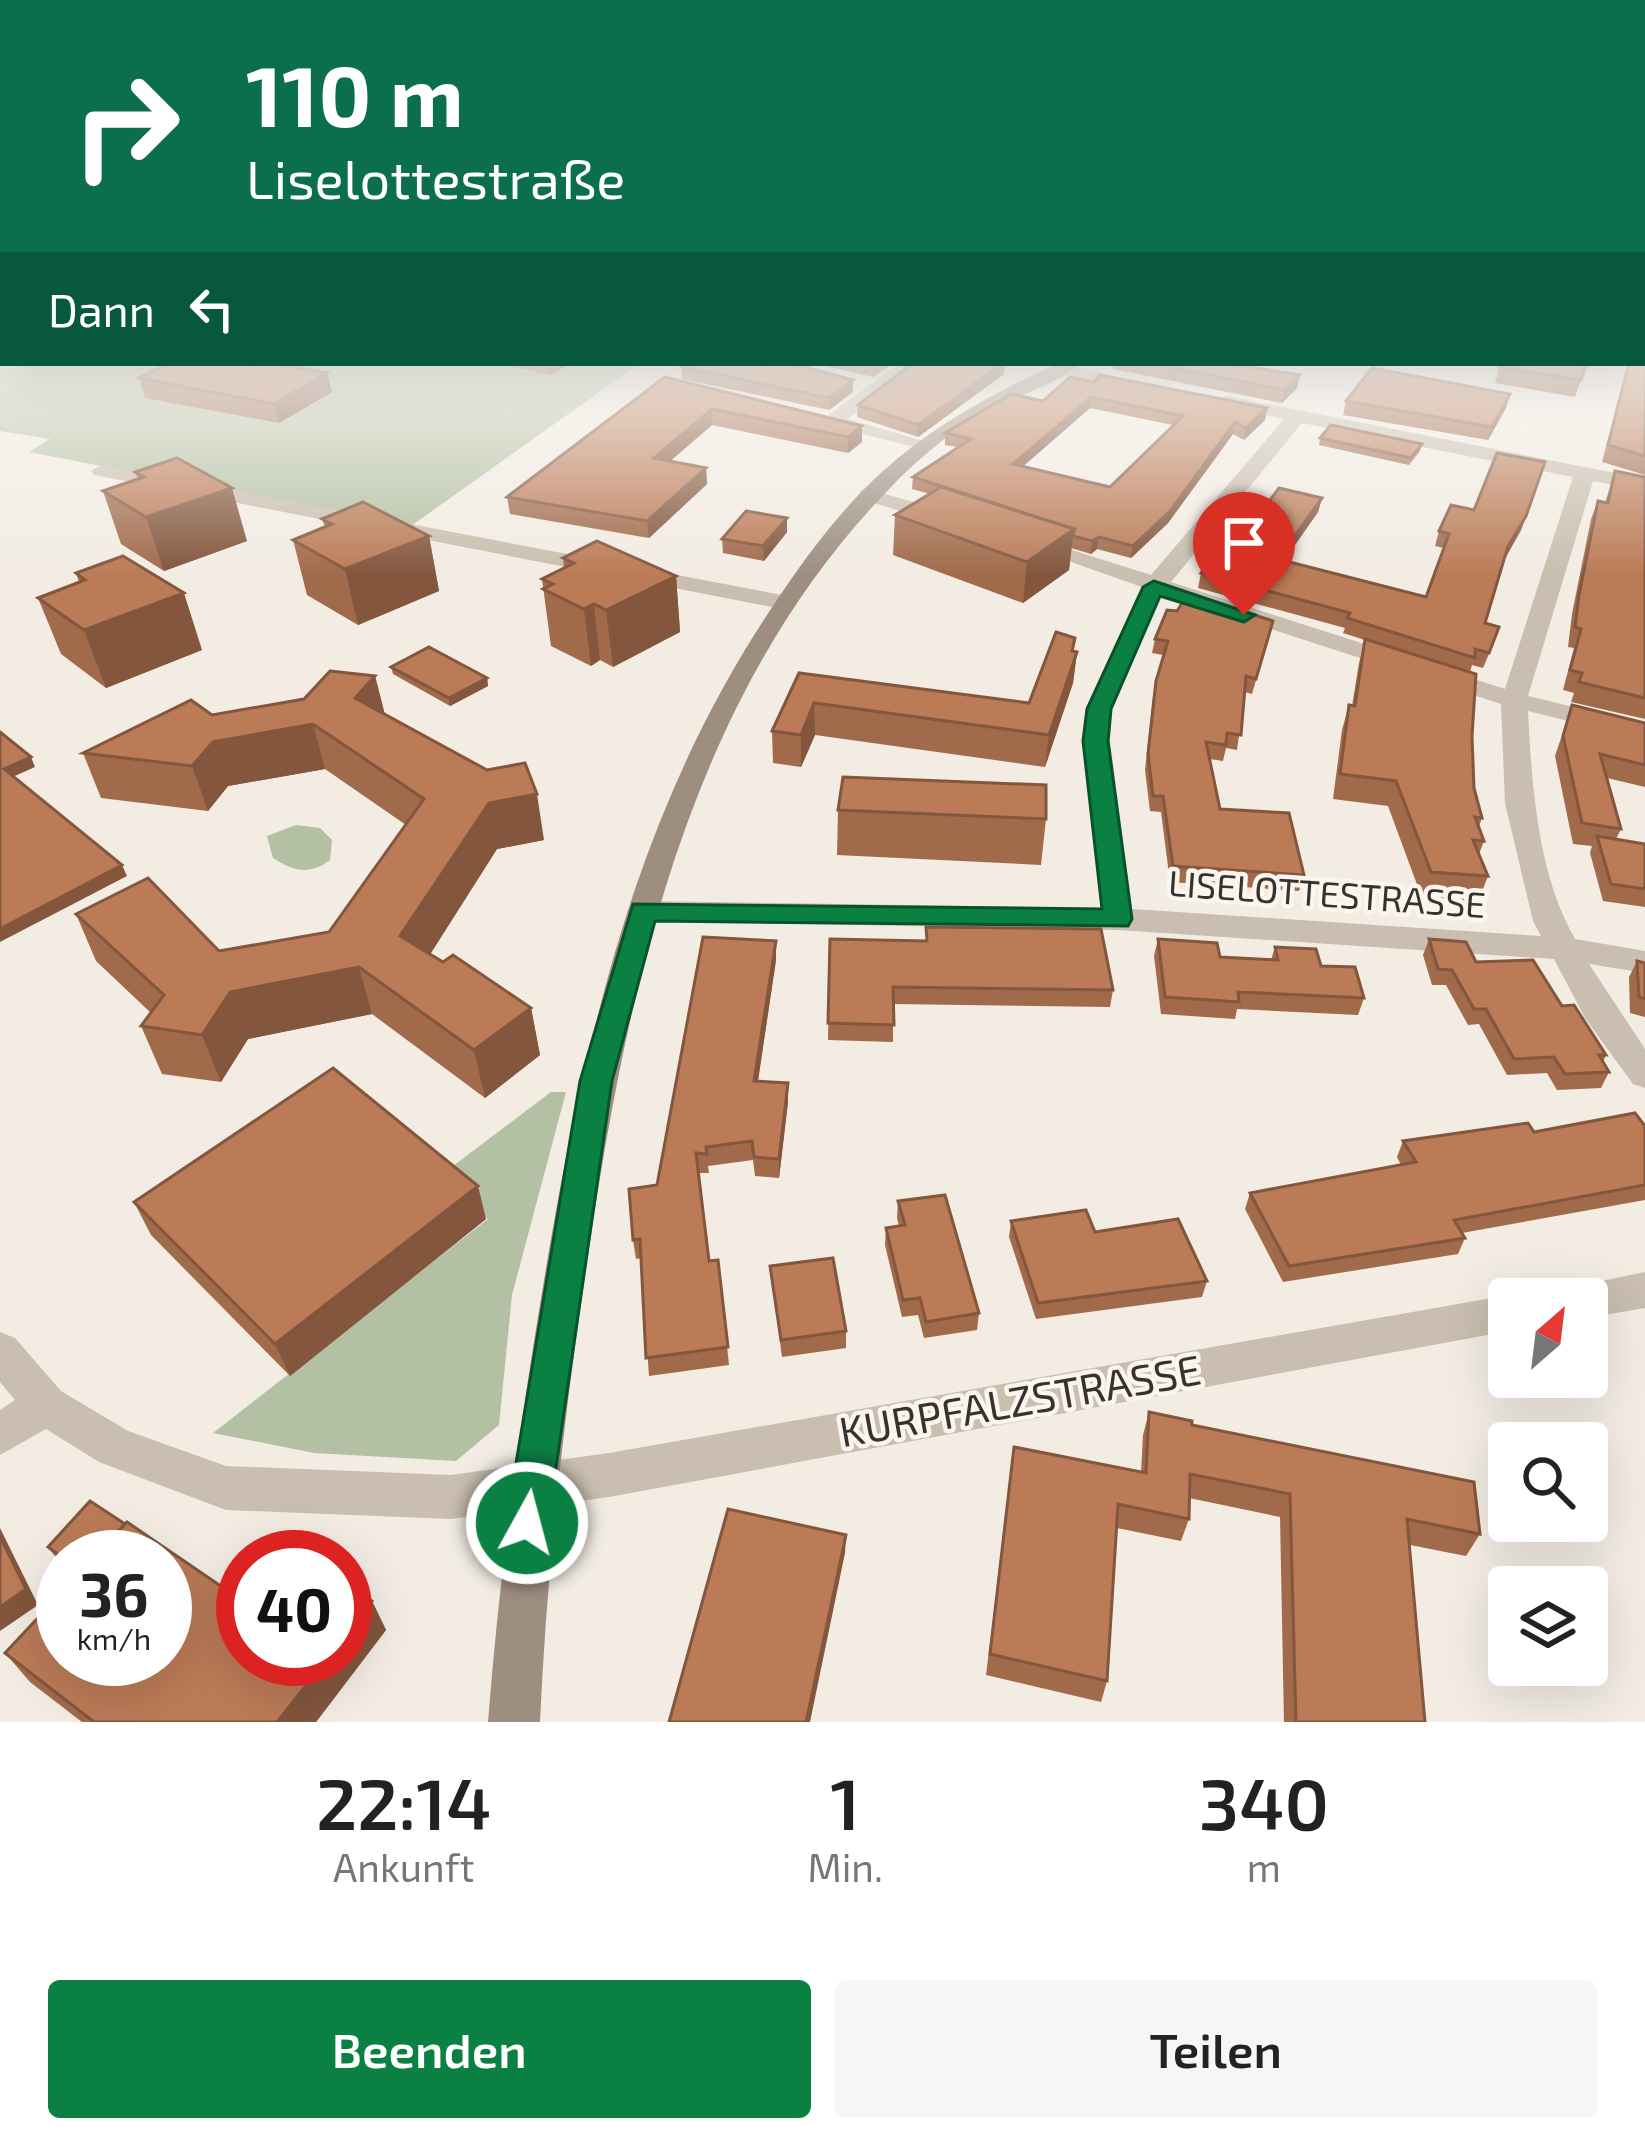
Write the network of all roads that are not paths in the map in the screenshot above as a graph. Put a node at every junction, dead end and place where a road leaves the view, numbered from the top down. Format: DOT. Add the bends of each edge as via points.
graph roads {
  1 [pos="828,414"];
  2 [pos="966,414"];
  3 [pos="1295,414"];
  4 [pos="1298,415"];
  5 [pos="920,446"];
  6 [pos="101,470"];
  7 [pos="1586,472"];
  8 [pos="1645,485"];
  9 [pos="867,495"];
  10 [pos="973,526"];
  11 [pos="1013,538"];
  12 [pos="1154,587"];
  13 [pos="782,602"];
  14 [pos="1514,700"];
  15 [pos="1645,732"];
  16 [pos="644,911"];
  17 [pos="1118,919"];
  18 [pos="1568,949"];
  19 [pos="1645,962"];
  20 [pos="1645,1075"];
  21 [pos="1645,1290"];
  22 [pos="1608,1296"];
  23 [pos="1488,1317"];
  24 [pos="0,1351"];
  25 [pos="46,1405"];
  26 [pos="0,1434"];
  27 [pos="531,1488"];
  28 [pos="514,1722"];
  1 -- 5 [label="street" via="822,419"];
  2 -- 5 [label="street"];
  3 -- 4 [label="street"];
  4 -- 7 [label="street"];
  4 -- 12 [label="street"];
  5 -- 9 [label="street"];
  6 -- 13 [label="street"];
  7 -- 8 [label="street"];
  7 -- 14 [label="street"];
  9 -- 10 [label="street"];
  9 -- 13 [label="street"];
  11 -- 12 [label="street"];
  12 -- 14 [label="street"];
  12 -- 17 [label="street" via="1097,725"];
  13 -- 16 [label="street" via="692,775"];
  14 -- 15 [label="street"];
  14 -- 18 [label="street" via="1519,802 1550,921"];
  16 -- 17 [label="street, LISELOTTESTRASSE"];
  16 -- 27 [label="street" via="596,1081"];
  17 -- 18 [label="street, LISELOTTESTRASSE"];
  18 -- 19 [label="street, LISELOTTESTRASSE"];
  18 -- 20 [label="street" via="1597,1009"];
  21 -- 22 [label="street"];
  23 -- 27 [label="street, KURPFALZSTRASSE"];
  24 -- 25 [label="street, KURPFALZSTRASSE"];
  25 -- 26 [label="street"];
  25 -- 27 [label="street, KURPFALZSTRASSE" via="115,1447 226,1488 452,1497"];
  27 -- 28 [label="street"];
}
